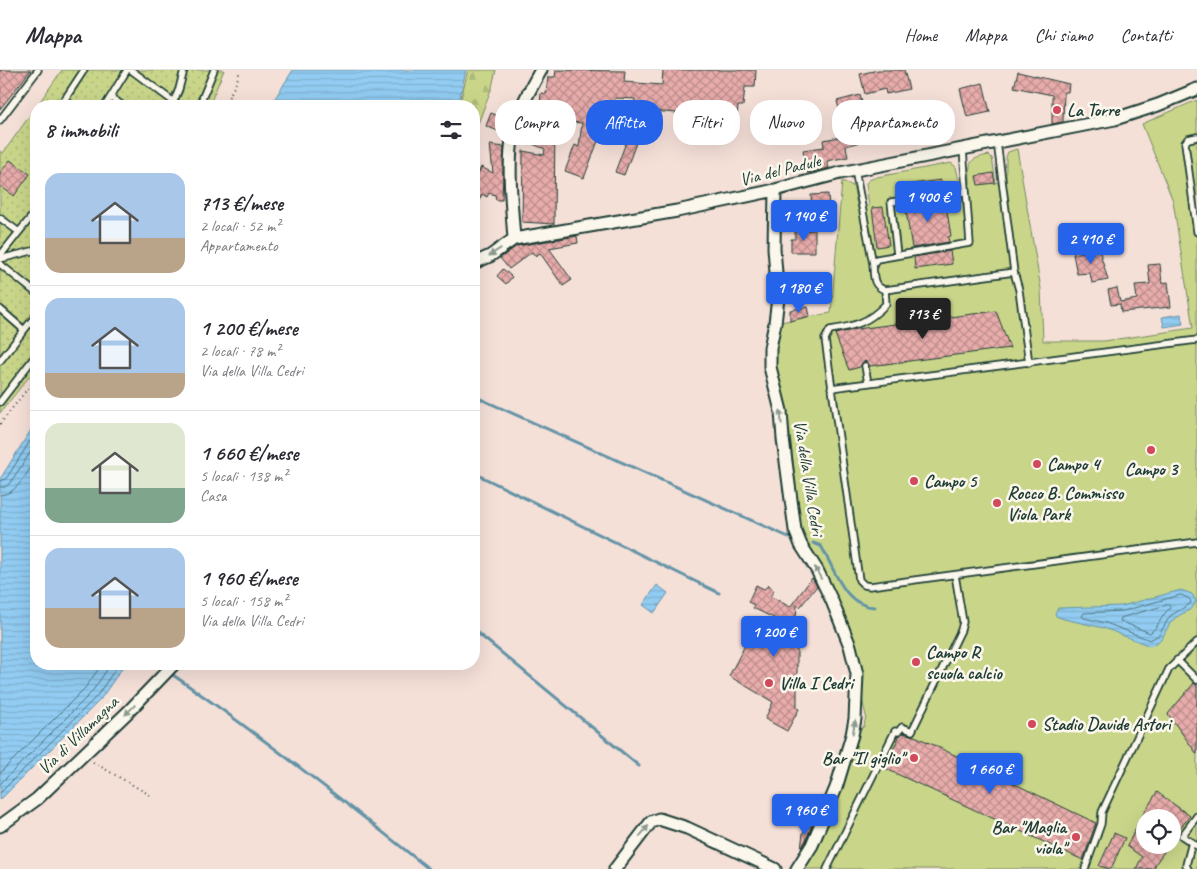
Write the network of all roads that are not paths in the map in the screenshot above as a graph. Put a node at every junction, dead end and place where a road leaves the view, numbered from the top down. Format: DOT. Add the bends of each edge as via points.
graph roads {
  1 [pos="38,70"];
  2 [pos="84,70"];
  3 [pos="129,70"];
  4 [pos="184,70"];
  5 [pos="214,70"];
  6 [pos="540,70"];
  7 [pos="1197,89"];
  8 [pos="111,97"];
  9 [pos="65,100"];
  10 [pos="109,100"];
  11 [pos="115,100"];
  12 [pos="168,100"];
  13 [pos="175,100"];
  14 [pos="202,100"];
  15 [pos="0,120"];
  16 [pos="1197,137"];
  17 [pos="997,142"];
  18 [pos="962,149"];
  19 [pos="855,170"];
  20 [pos="775,190"];
  21 [pos="965,190"];
  22 [pos="0,218"];
  23 [pos="30,218"];
  24 [pos="19,232"];
  25 [pos="1197,232"];
  26 [pos="514,239"];
  27 [pos="30,251"];
  28 [pos="897,255"];
  29 [pos="0,258"];
  30 [pos="480,260"];
  31 [pos="0,264"];
  32 [pos="873,264"];
  33 [pos="1014,272"];
  34 [pos="30,288"];
  35 [pos="885,290"];
  36 [pos="0,310"];
  37 [pos="30,322"];
  38 [pos="24,330"];
  39 [pos="1197,340"];
  40 [pos="2,353"];
  41 [pos="0,361"];
  42 [pos="30,363"];
  43 [pos="1029,363"];
  44 [pos="865,366"];
  45 [pos="868,384"];
  46 [pos="831,388"];
  47 [pos="1,398"];
  48 [pos="1197,542"];
  49 [pos="955,575"];
  50 [pos="1197,642"];
  51 [pos="1177,660"];
  52 [pos="168,670"];
  53 [pos="1197,680"];
  54 [pos="1197,816"];
  55 [pos="0,826"];
  56 [pos="1194,844"];
  57 [pos="614,869"];
  58 [pos="775,869"];
  59 [pos="797,869"];
  60 [pos="827,869"];
  61 [pos="1086,869"];
  62 [pos="1188,869"];
  1 -- 15 [label="lane"];
  2 -- 9 [label="lane"];
  3 -- 8 [label="lane"];
  3 -- 12 [label="lane"];
  4 -- 13 [label="lane"];
  5 -- 14 [label="lane"];
  6 -- 26 [label="street" via="518,113 512,136"];
  7 -- 17 [label="street, Via del Padule" via="1114,119"];
  8 -- 10 [label="lane"];
  8 -- 11 [label="lane"];
  16 -- 25 [label="lane" via="1185,143"];
  17 -- 18 [label="street, Via del Padule"];
  17 -- 33 [label="lane"];
  18 -- 19 [label="street, Via del Padule"];
  18 -- 21 [label="lane"];
  19 -- 20 [label="street, Via del Padule"];
  19 -- 32 [label="lane"];
  20 -- 26 [label="street, Via del Padule" via="677,211"];
  59 -- 20 [label="street, Via della Villa Cedri, one-way" via="812,845 836,788 854,727 857,674 832,601 796,530 782,411 770,367 778,298 774,248"];
  21 -- 28 [label="lane" via="970,243"];
  21 -- 28 [label="lane" via="891,202"];
  22 -- 24 [label="lane"];
  23 -- 24 [label="lane"];
  24 -- 29 [label="lane"];
  26 -- 30 [label="street, one-way"];
  27 -- 29 [label="lane"];
  28 -- 32 [label="lane" via="877,259"];
  31 -- 34 [label="lane"];
  32 -- 35 [label="lane" via="874,284"];
  33 -- 35 [label="lane"];
  33 -- 43 [label="lane"];
  35 -- 46 [label="lane" via="886,304 880,310 856,326 830,330 826,335"];
  36 -- 38 [label="lane"];
  37 -- 38 [label="lane"];
  38 -- 40 [label="lane"];
  39 -- 43 [label="lane"];
  40 -- 41 [label="lane"];
  42 -- 47 [label="lane"];
  43 -- 45 [label="lane"];
  44 -- 45 [label="lane"];
  45 -- 46 [label="lane"];
  46 -- 49 [label="lane" via="859,580 870,586"];
  48 -- 49 [label="lane"];
  49 -- 60 [label="lane" via="962,630 912,731 902,727 898,732 894,731"];
  50 -- 51 [label="lane"];
  51 -- 53 [label="lane"];
  51 -- 61 [label="lane" via="1169,669 1102,812"];
  52 -- 55 [label="street, Via di Villamagna, one-way" via="37,799"];
  54 -- 56 [label="lane" via="1182,836"];
  56 -- 62 [label="lane" via="1186,865"];
  57 -- 58 [label="street, one-way" via="651,822 659,818"];
}
